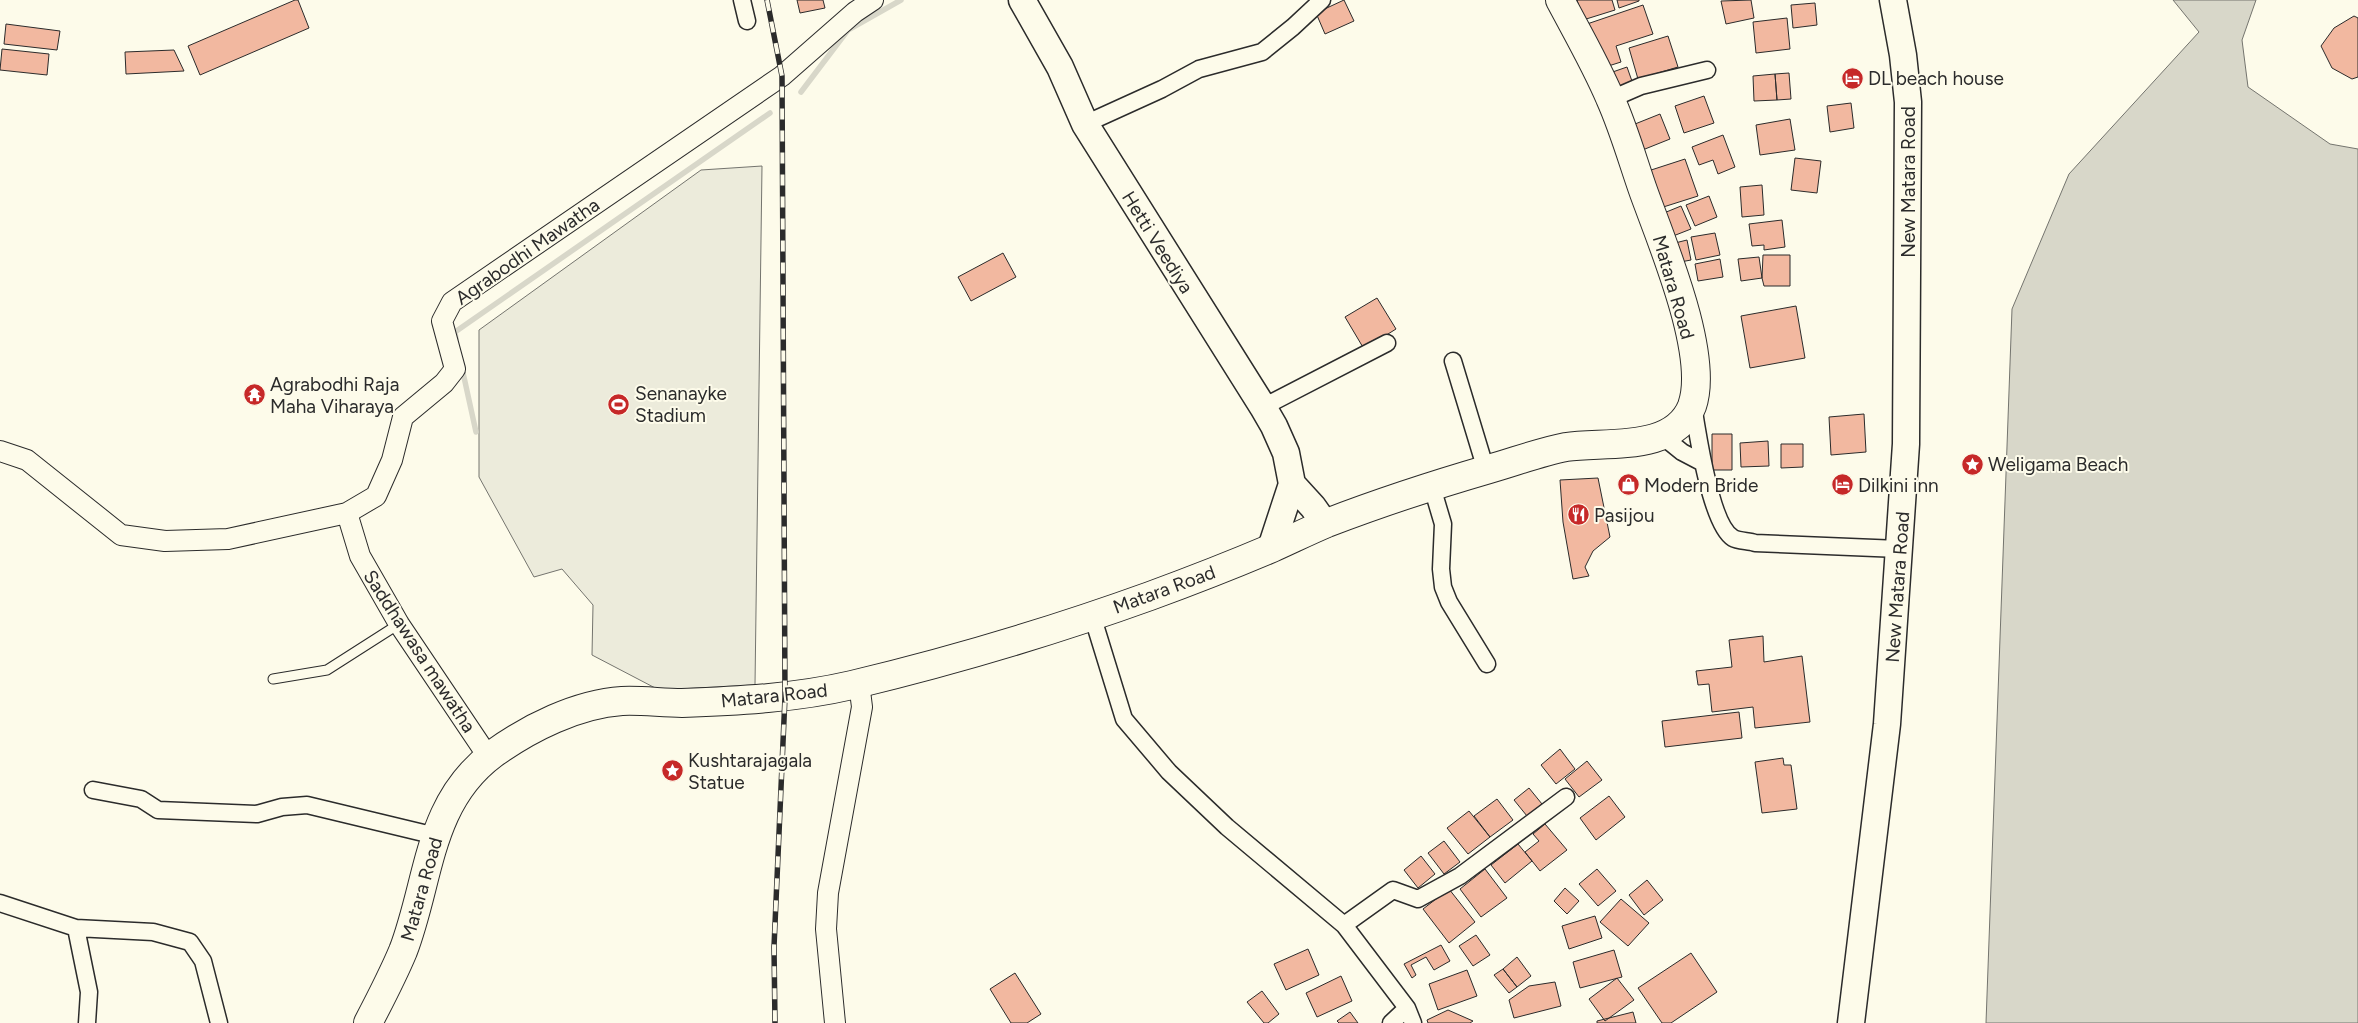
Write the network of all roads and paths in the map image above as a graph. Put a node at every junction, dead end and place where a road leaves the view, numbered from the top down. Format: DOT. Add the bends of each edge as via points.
graph roads {
  1 [pos="742,0"];
  2 [pos="873,0"];
  3 [pos="1022,0"];
  4 [pos="1322,0"];
  5 [pos="1560,0"];
  6 [pos="1893,0"];
  7 [pos="746,21"];
  8 [pos="1707,70"];
  9 [pos="1610,99"];
  10 [pos="1084,124"];
  11 [pos="1387,343"];
  12 [pos="1453,361"];
  13 [pos="1692,404"];
  14 [pos="1263,408"];
  15 [pos="1661,435"];
  16 [pos="0,451"];
  17 [pos="1704,463"];
  18 [pos="1486,470"];
  19 [pos="1292,484"];
  20 [pos="1432,487"];
  21 [pos="347,514"];
  22 [pos="1325,524"];
  23 [pos="1270,548"];
  24 [pos="1900,549"];
  25 [pos="1092,615"];
  26 [pos="399,624"];
  27 [pos="1487,664"];
  28 [pos="273,679"];
  29 [pos="859,683"];
  30 [pos="489,758"];
  31 [pos="93,790"];
  32 [pos="1566,797"];
  33 [pos="436,836"];
  34 [pos="0,904"];
  35 [pos="1344,925"];
  36 [pos="76,928"];
  37 [pos="1410,1016"];
  38 [pos="87,1023"];
  39 [pos="219,1023"];
  40 [pos="368,1023"];
  41 [pos="835,1023"];
  42 [pos="1391,1023"];
  43 [pos="1851,1023"];
  1 -- 7 [label="street"];
  2 -- 21 [label="street, Agrabodhi Mawatha" via="782,76 452,302 442,321 455,369 444,383 403,417 392,460 376,496"];
  3 -- 10 [label="main road, Hetti Veediya" via="1060,67"];
  4 -- 10 [label="street" via="1262,52 1199,69"];
  5 -- 9 [label="highway, Matara Road"];
  6 -- 24 [label="main road, New Matara Road" via="1908,102 1906,444"];
  8 -- 9 [label="street" via="1641,86"];
  9 -- 13 [label="highway, Matara Road" via="1682,302 1694,366"];
  10 -- 14 [label="main road, Hetti Veediya"];
  11 -- 14 [label="street"];
  12 -- 18 [label="street"];
  13 -- 15 [label="highway, Matara Road" via="1676,429"];
  13 -- 17 [label="street"];
  14 -- 19 [label="main road, Hetti Veediya" via="1286,452"];
  15 -- 17 [label="street" via="1682,452"];
  15 -- 18 [label="highway, Matara Road" via="1624,445 1560,448"];
  16 -- 21 [label="street, Agrabodhi Mawatha" via="27,460 121,535 165,541 228,539"];
  17 -- 24 [label="street" via="1718,515 1733,538 1756,543"];
  18 -- 20 [label="highway, Matara Road"];
  19 -- 22 [label="main road" via="1314,506"];
  19 -- 23 [label="main road, Hetti Veediya"];
  20 -- 22 [label="highway, Matara Road"];
  20 -- 27 [label="street" via="1443,524 1442,587"];
  21 -- 26 [label="street, Saddhawasa mawatha" via="360,556"];
  22 -- 23 [label="highway, Matara Road"];
  23 -- 25 [label="highway, Matara Road"];
  24 -- 43 [label="main road, New Matara Road" via="1887,724"];
  25 -- 29 [label="highway, Matara Road" via="995,646"];
  25 -- 35 [label="street" via="1124,719 1169,772 1227,827"];
  26 -- 28 [label="lane" via="328,670"];
  26 -- 30 [label="street, Saddhawasa mawatha"];
  29 -- 30 [label="highway, Matara Road" via="785,697 678,703 620,701 584,708 549,722"];
  29 -- 41 [label="street" via="862,707 828,893 826,929"];
  30 -- 33 [label="highway, Matara Road" via="454,795"];
  31 -- 33 [label="street" via="141,798 158,810 257,814 307,805"];
  32 -- 35 [label="street" via="1460,876 1418,899 1393,890"];
  33 -- 40 [label="highway, Matara Road" via="403,949"];
  34 -- 36 [label="street"];
  35 -- 37 [label="street"];
  36 -- 38 [label="street" via="89,992"];
  36 -- 39 [label="street" via="154,932 190,942 203,961"];
  37 -- 42 [label="street"];
}
